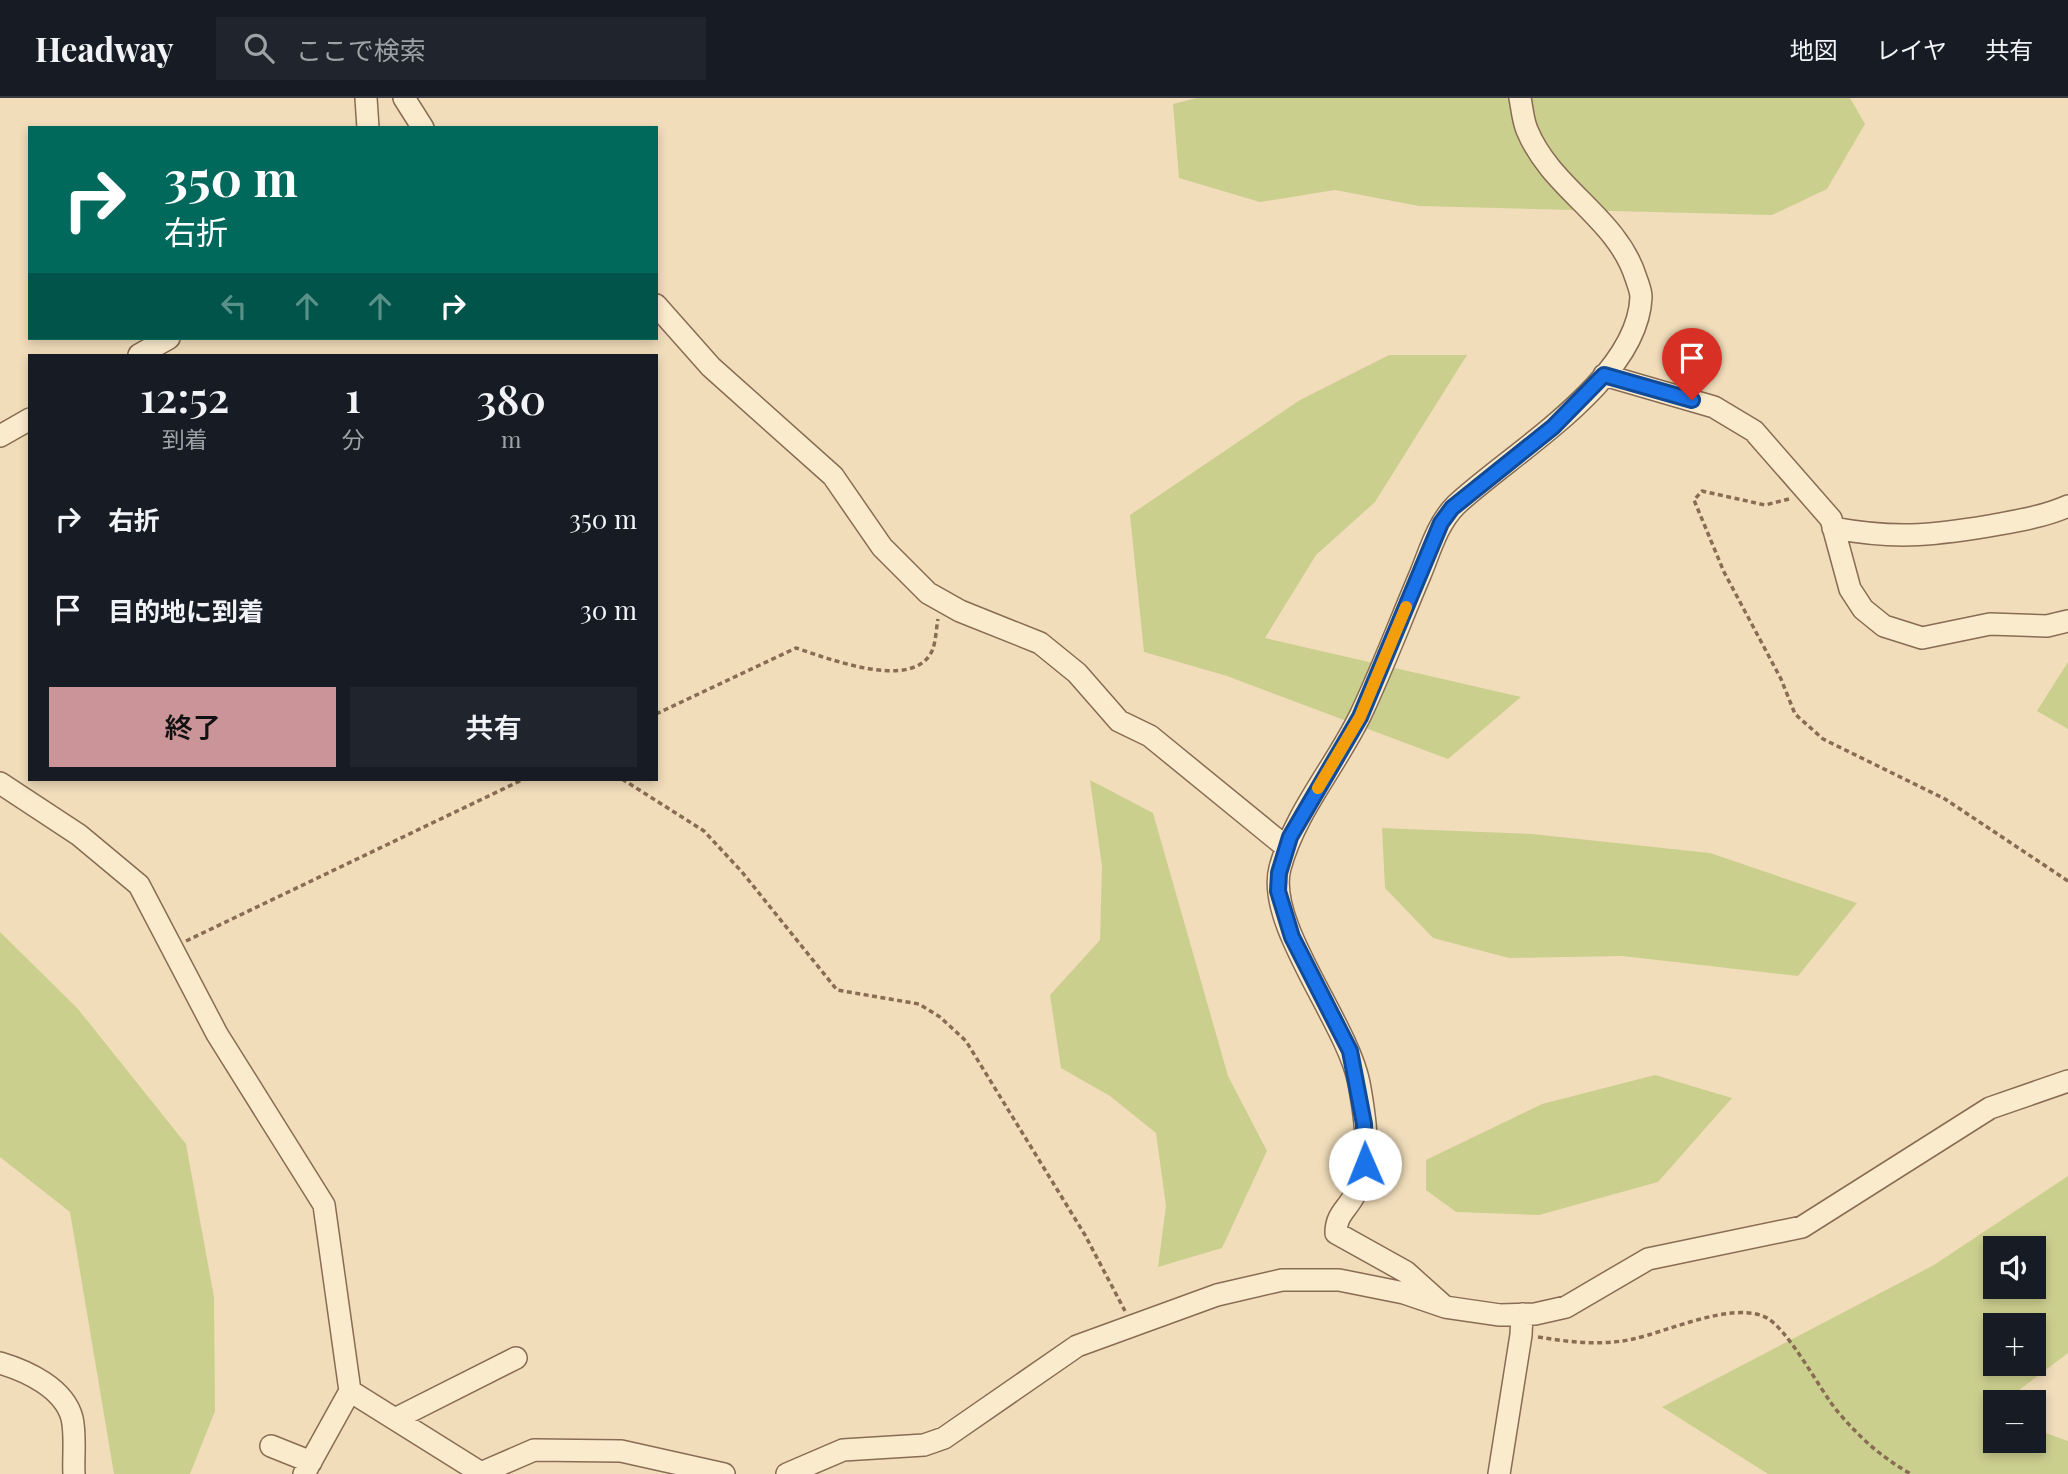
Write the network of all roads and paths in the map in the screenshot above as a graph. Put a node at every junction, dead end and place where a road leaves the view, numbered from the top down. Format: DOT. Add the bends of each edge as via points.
graph roads {
  1 [pos="366,98"];
  2 [pos="404,98"];
  3 [pos="1520,98"];
  4 [pos="368,126"];
  5 [pos="422,126"];
  6 [pos="658,307"];
  7 [pos="165,340"];
  8 [pos="141,354"];
  9 [pos="1604,375"];
  10 [pos="28,420"];
  11 [pos="0,436"];
  12 [pos="1807,494"];
  13 [pos="2068,506"];
  14 [pos="1833,528"];
  15 [pos="942,600"];
  16 [pos="2068,621"];
  17 [pos="658,713"];
  18 [pos="520,781"];
  19 [pos="625,781"];
  20 [pos="0,783"];
  21 [pos="1286,848"];
  22 [pos="2068,881"];
  23 [pos="172,948"];
  24 [pos="2068,1081"];
  25 [pos="1445,1307"];
  26 [pos="1521,1324"];
  27 [pos="1133,1326"];
  28 [pos="516,1358"];
  29 [pos="0,1363"];
  30 [pos="350,1391"];
  31 [pos="395,1419"];
  32 [pos="271,1446"];
  33 [pos="307,1468"];
  34 [pos="687,1470"];
  35 [pos="74,1474"];
  36 [pos="481,1474"];
  37 [pos="724,1474"];
  38 [pos="787,1474"];
  39 [pos="1499,1474"];
  40 [pos="1911,1474"];
  1 -- 4 [label="street"];
  2 -- 5 [label="street"];
  3 -- 9 [label="street" via="1527,130 1552,169 1629,256 1642,296 1634,325"];
  6 -- 15 [label="street" via="711,367 833,476 882,547 928,593"];
  7 -- 8 [label="street"];
  9 -- 12 [label="street" via="1714,407 1742,421 1755,430"];
  9 -- 21 [label="street" via="1553,427 1476,488 1441,523 1360,717"];
  10 -- 11 [label="street"];
  12 -- 14 [label="street" via="1831,519"];
  12 -- 22 [label="path" via="1765,505 1702,491 1694,500 1724,572 1795,714 1824,739 1945,799"];
  13 -- 14 [label="street" via="2024,520 1929,536"];
  14 -- 16 [label="street" via="1850,589 1863,609 1884,626 1922,638 1990,624 2047,626"];
  15 -- 17 [label="path" via="932,652 912,669 891,672 796,648"];
  15 -- 21 [label="street" via="1040,643 1077,673 1119,721 1150,736"];
  18 -- 23 [label="path"];
  19 -- 27 [label="path" via="704,831 836,990 919,1004 966,1041 1085,1236"];
  20 -- 23 [label="street" via="79,835 139,885"];
  21 -- 25 [label="street" via="1278,891 1292,937 1350,1051 1364,1124 1365,1164 1356,1193 1336,1218 1336,1233 1406,1272"];
  23 -- 30 [label="street" via="217,1034 324,1205"];
  24 -- 26 [label="street" via="1990,1108 1802,1227 1648,1259 1566,1307"];
  25 -- 26 [label="street" via="1500,1315"];
  25 -- 27 [label="street" via="1339,1280 1282,1280 1217,1295"];
  26 -- 39 [label="street"];
  26 -- 40 [label="path" via="1579,1344 1631,1339 1732,1314 1765,1316 1780,1328 1836,1410 1864,1442"];
  27 -- 38 [label="street" via="1077,1346 944,1438 924,1445 843,1451"];
  28 -- 31 [label="street"];
  29 -- 35 [label="street" via="27,1371 54,1392 72,1417"];
  30 -- 31 [label="street"];
  30 -- 33 [label="street"];
  31 -- 36 [label="street"];
  32 -- 33 [label="street"];
  34 -- 36 [label="street" via="621,1451 534,1450"];
  34 -- 37 [label="street"];
}
